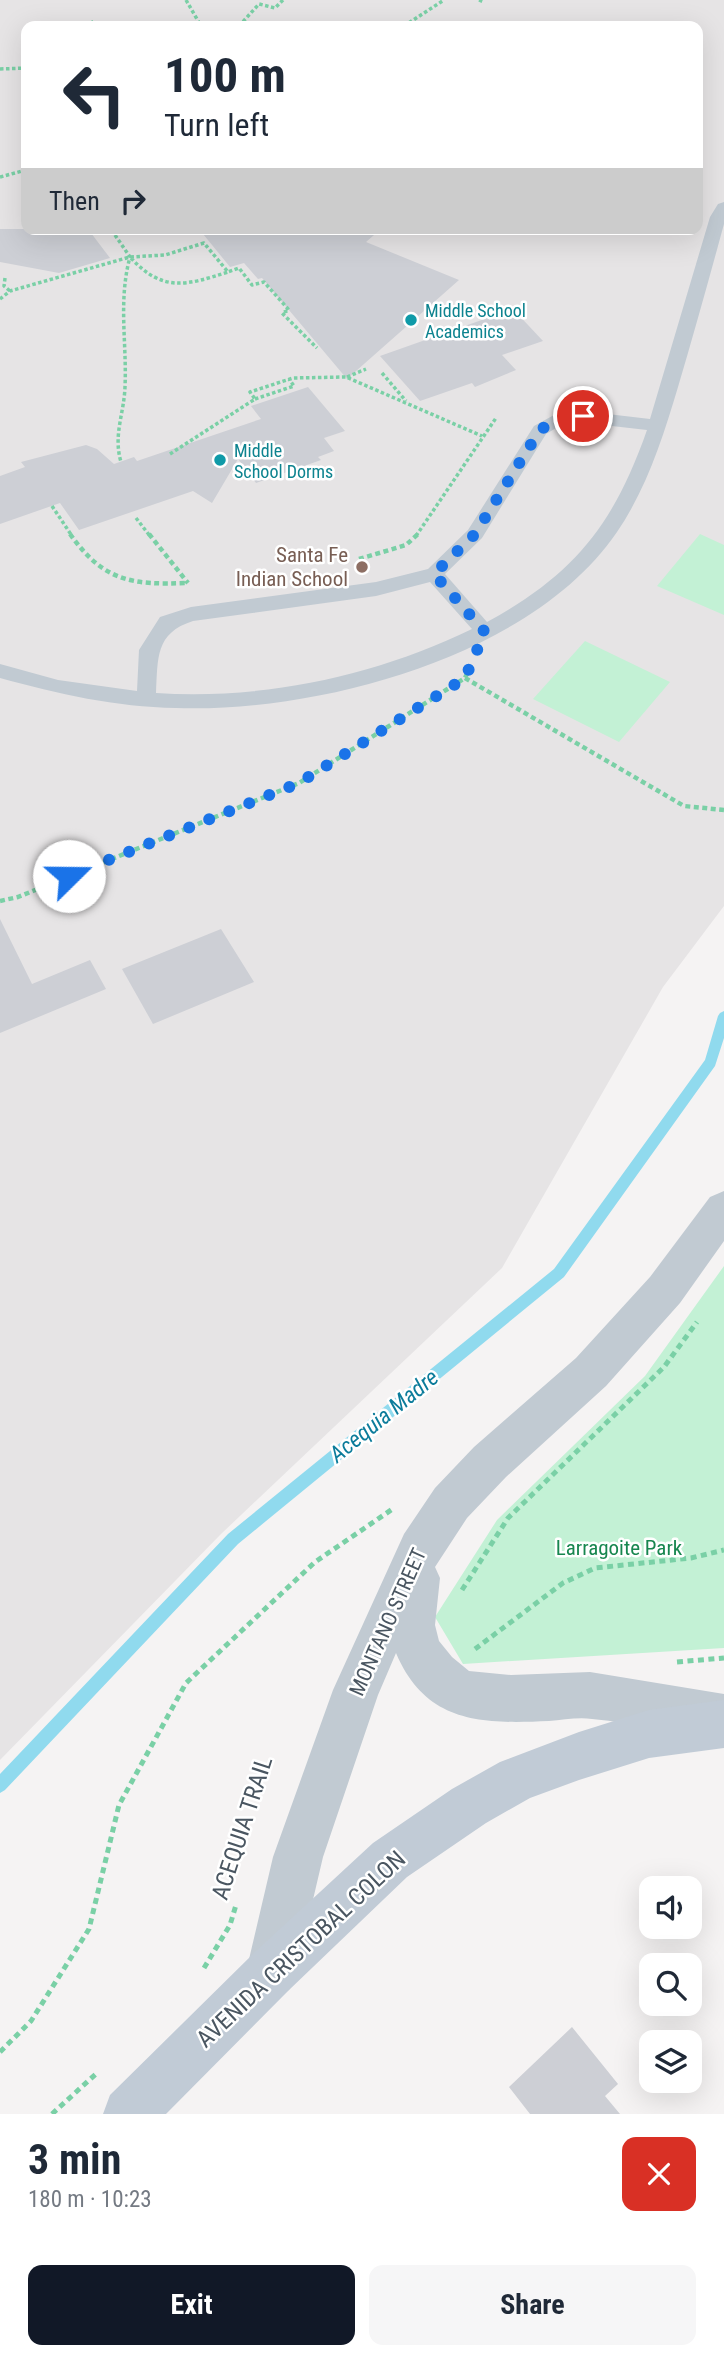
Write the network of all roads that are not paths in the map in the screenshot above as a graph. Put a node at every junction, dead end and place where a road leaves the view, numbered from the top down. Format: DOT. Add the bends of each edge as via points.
graph roads {
  1 [pos="703,212"];
  2 [pos="721,212"];
  3 [pos="658,426"];
  4 [pos="434,574"];
  5 [pos="485,632"];
  6 [pos="0,671"];
  7 [pos="146,700"];
  8 [pos="724,1209"];
  9 [pos="406,1534"];
  10 [pos="724,1721"];
  11 [pos="271,1972"];
  12 [pos="129,2114"];
  1 -- 2 [label="lane"];
  2 -- 3 [label="lane"];
  3 -- 4 [label="lane" via="565,415 540,430 475,534"];
  3 -- 5 [label="lane" via="630,495 586,558 534,603"];
  4 -- 5 [label="lane"];
  4 -- 7 [label="lane" via="376,589 191,614 167,622 149,650"];
  5 -- 7 [label="lane" via="415,662 333,686 248,699"];
  6 -- 7 [label="lane" via="63,688"];
  8 -- 9 [label="street, MONTANO STREET" via="665,1290 591,1372 451,1503"];
  9 -- 10 [label="street" via="412,1625 419,1653 435,1674 458,1692 510,1699 590,1695"];
  9 -- 11 [label="street, MONTANO STREET" via="298,1857"];
  10 -- 11 [label="street, AVENIDA CRISTOBAL COLON" via="649,1734 517,1779 390,1860"];
  11 -- 12 [label="street, AVENIDA CRISTOBAL COLON"];
}
